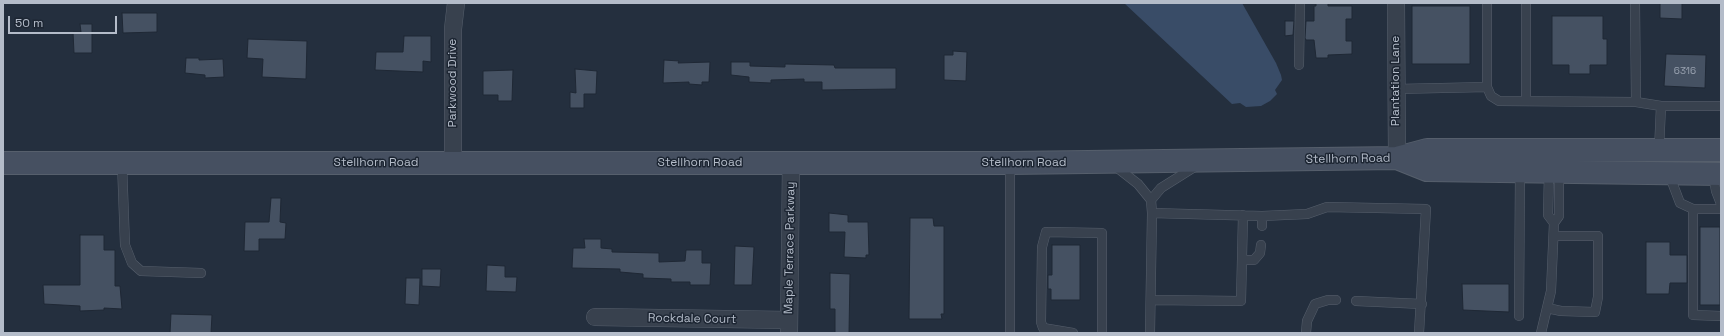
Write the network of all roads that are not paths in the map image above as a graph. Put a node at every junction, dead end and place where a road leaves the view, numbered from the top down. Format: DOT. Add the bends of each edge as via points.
graph roads {
  1 [pos="456,3"];
  2 [pos="1300,3"];
  3 [pos="1396,3"];
  4 [pos="1487,3"];
  5 [pos="1526,3"];
  6 [pos="1635,3"];
  7 [pos="1299,65"];
  8 [pos="1488,88"];
  9 [pos="1396,89"];
  10 [pos="1526,101"];
  11 [pos="1636,102"];
  12 [pos="1661,106"];
  13 [pos="1721,106"];
  14 [pos="1659,150"];
  15 [pos="1721,150"];
  16 [pos="1397,158"];
  17 [pos="1207,160"];
  18 [pos="1109,162"];
  19 [pos="3,163"];
  20 [pos="122,163"];
  21 [pos="453,163"];
  22 [pos="791,163"];
  23 [pos="1010,163"];
  24 [pos="1520,171"];
  25 [pos="1554,171"];
  26 [pos="1669,173"];
  27 [pos="1717,174"];
  28 [pos="1151,200"];
  29 [pos="1721,204"];
  30 [pos="1693,209"];
  31 [pos="1721,209"];
  32 [pos="1152,212"];
  33 [pos="1243,215"];
  34 [pos="1262,216"];
  35 [pos="1262,226"];
  36 [pos="1554,236"];
  37 [pos="1261,245"];
  38 [pos="1242,260"];
  39 [pos="201,273"];
  40 [pos="1151,300"];
  41 [pos="1336,300"];
  42 [pos="1356,301"];
  43 [pos="1422,304"];
  44 [pos="1547,308"];
  45 [pos="1519,316"];
  46 [pos="1721,316"];
  47 [pos="595,317"];
  48 [pos="789,326"];
  49 [pos="1010,333"];
  50 [pos="1073,333"];
  51 [pos="1102,333"];
  52 [pos="1150,333"];
  53 [pos="1306,333"];
  54 [pos="1419,333"];
  55 [pos="1541,333"];
  1 -- 21 [label="street, Parkwood Drive" via="453,29"];
  2 -- 7 [label="lane"];
  3 -- 9 [label="street, Plantation Lane"];
  4 -- 8 [label="lane"];
  5 -- 10 [label="lane"];
  6 -- 11 [label="lane"];
  8 -- 9 [label="lane"];
  8 -- 10 [label="lane" via="1491,96 1499,101"];
  9 -- 16 [label="street, Plantation Lane"];
  10 -- 11 [label="lane"];
  11 -- 12 [label="lane"];
  12 -- 13 [label="lane"];
  12 -- 14 [label="lane"];
  14 -- 15 [label="main road, Stellhorn Road"];
  14 -- 16 [label="main road, Stellhorn Road" via="1427,150"];
  16 -- 17 [label="main road, Stellhorn Road"];
  16 -- 24 [label="main road, Stellhorn Road" via="1427,170"];
  17 -- 18 [label="main road, Stellhorn Road"];
  17 -- 28 [label="lane" via="1161,188"];
  18 -- 23 [label="main road, Stellhorn Road"];
  18 -- 28 [label="lane" via="1138,184"];
  19 -- 20 [label="main road, Stellhorn Road"];
  20 -- 21 [label="main road, Stellhorn Road"];
  20 -- 39 [label="lane" via="125,245 132,263 141,271"];
  21 -- 22 [label="main road, Stellhorn Road"];
  22 -- 23 [label="main road, Stellhorn Road"];
  22 -- 48 [label="street, Maple Terrace Parkway"];
  23 -- 49 [label="lane"];
  24 -- 25 [label="main road, Stellhorn Road"];
  24 -- 45 [label="lane"];
  25 -- 26 [label="main road, Stellhorn Road"];
  25 -- 36 [label="lane" via="1548,215 1554,223"];
  26 -- 27 [label="main road, Stellhorn Road"];
  26 -- 30 [label="lane" via="1680,203"];
  27 -- 29 [label="lane" via="1716,191"];
  28 -- 32 [label="lane"];
  30 -- 31 [label="lane"];
  30 -- 46 [label="lane" via="1693,315"];
  32 -- 33 [label="lane"];
  32 -- 40 [label="lane"];
  33 -- 34 [label="lane"];
  33 -- 38 [label="lane"];
  34 -- 35 [label="lane"];
  34 -- 43 [label="lane" via="1307,214 1327,208 1426,209"];
  36 -- 44 [label="lane" via="1551,291"];
  36 -- 44 [label="lane" via="1598,236 1598,297 1596,312"];
  37 -- 38 [label="lane" via="1260,253 1254,260"];
  38 -- 40 [label="lane" via="1241,301"];
  40 -- 52 [label="lane"];
  41 -- 53 [label="lane" via="1315,304 1307,321"];
  42 -- 43 [label="lane"];
  43 -- 54 [label="lane"];
  44 -- 55 [label="lane"];
  47 -- 48 [label="street, Rockdale Court"];
  50 -- 51 [label="lane" via="1043,328 1041,322 1042,247 1046,232 1102,233"];
}
